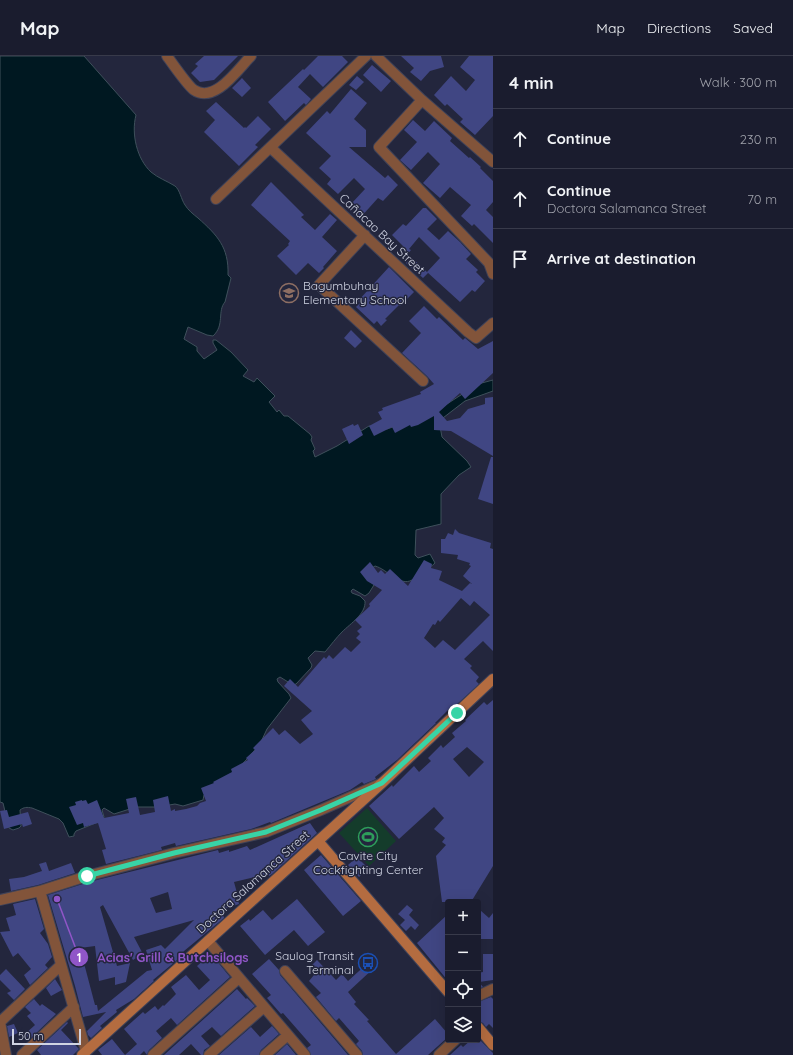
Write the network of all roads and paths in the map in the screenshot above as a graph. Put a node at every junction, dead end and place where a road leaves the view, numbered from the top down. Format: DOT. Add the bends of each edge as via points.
graph roads {
  1 [pos="167,56"];
  2 [pos="251,56"];
  3 [pos="366,56"];
  4 [pos="376,56"];
  5 [pos="422,100"];
  6 [pos="271,148"];
  7 [pos="493,162"];
  8 [pos="216,199"];
  9 [pos="365,235"];
  10 [pos="493,274"];
  11 [pos="493,323"];
  12 [pos="423,381"];
  13 [pos="493,679"];
  14 [pos="382,783"];
  15 [pos="318,841"];
  16 [pos="40,891"];
  17 [pos="0,900"];
  18 [pos="208,941"];
  19 [pos="61,965"];
  20 [pos="285,971"];
  21 [pos="239,978"];
  22 [pos="445,989"];
  23 [pos="493,989"];
  24 [pos="481,995"];
  25 [pos="74,1006"];
  26 [pos="264,1007"];
  27 [pos="0,1022"];
  28 [pos="481,1031"];
  29 [pos="288,1035"];
  30 [pos="452,1043"];
  31 [pos="493,1045"];
  32 [pos="86,1054"];
  33 [pos="6,1055"];
  34 [pos="22,1055"];
  35 [pos="153,1055"];
  36 [pos="209,1055"];
  37 [pos="265,1055"];
  38 [pos="305,1055"];
  39 [pos="357,1055"];
  40 [pos="439,1055"];
  1 -- 2 [label="street" via="194,90 204,94 220,89"];
  3 -- 6 [label="street"];
  4 -- 5 [label="street"];
  5 -- 7 [label="street"];
  5 -- 10 [label="street" via="379,147 489,263"];
  6 -- 8 [label="street"];
  6 -- 9 [label="street, Cañacao Bay Street"];
  9 -- 11 [label="street, Cañacao Bay Street" via="476,338"];
  9 -- 12 [label="street" via="319,285"];
  13 -- 14 [label="main road, Doctora Salamanca Street"];
  14 -- 15 [label="main road, Doctora Salamanca Street"];
  14 -- 16 [label="street" via="266,832 174,853"];
  15 -- 18 [label="main road, Doctora Salamanca Street"];
  15 -- 22 [label="main road"];
  16 -- 17 [label="street"];
  16 -- 19 [label="street"];
  18 -- 21 [label="street"];
  18 -- 32 [label="main road, Doctora Salamanca Street"];
  19 -- 25 [label="street"];
  19 -- 27 [label="street"];
  20 -- 39 [label="street"];
  21 -- 26 [label="street"];
  21 -- 35 [label="street"];
  23 -- 24 [label="street"];
  25 -- 32 [label="street"];
  25 -- 34 [label="street"];
  26 -- 29 [label="street"];
  26 -- 36 [label="street"];
  27 -- 33 [label="street"];
  28 -- 31 [label="main road"];
  29 -- 37 [label="street"];
  29 -- 38 [label="street"];
  30 -- 40 [label="street"];
}
